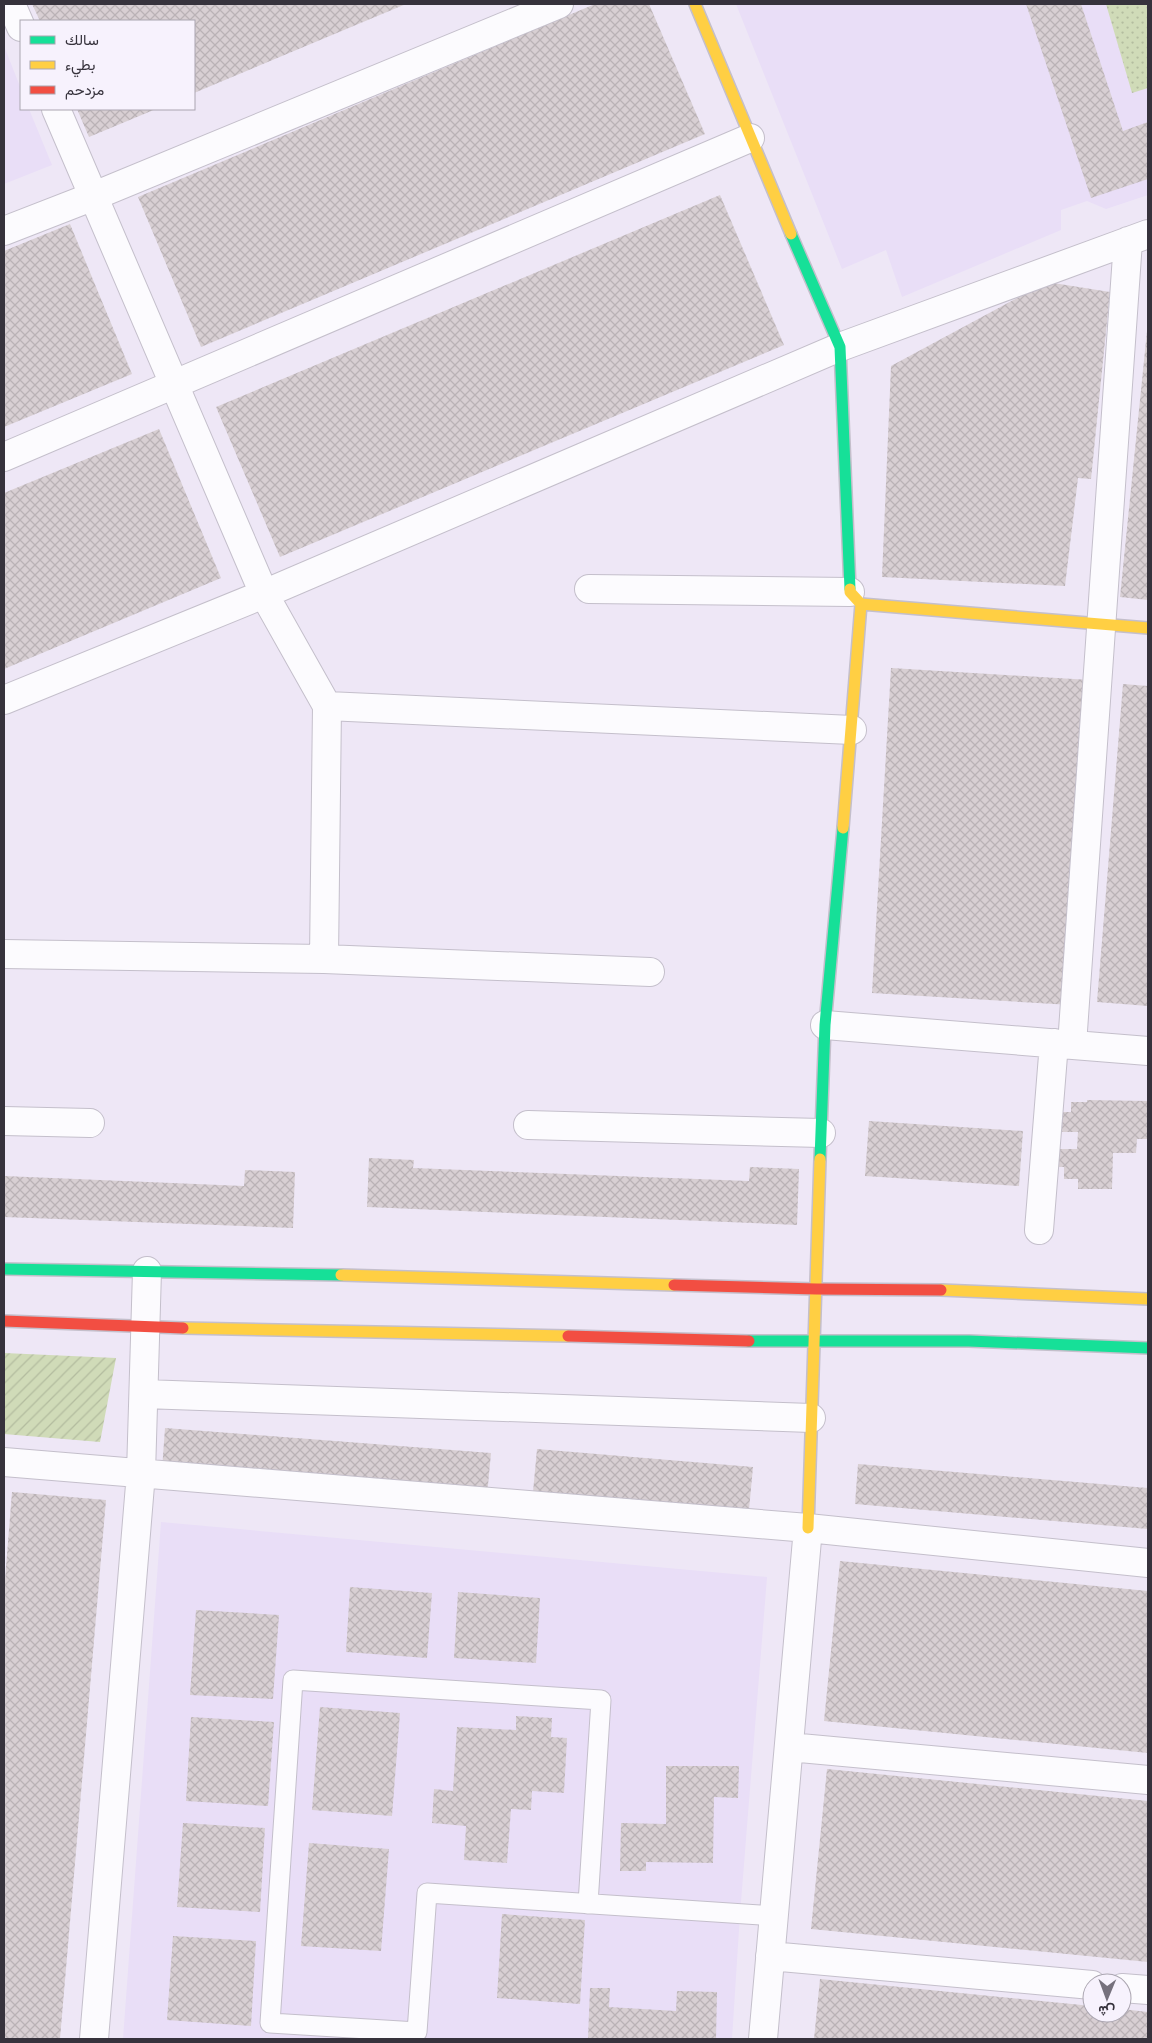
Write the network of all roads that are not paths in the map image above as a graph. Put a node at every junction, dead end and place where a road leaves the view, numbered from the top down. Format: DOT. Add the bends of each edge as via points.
graph roads {
  1 [pos="11,4"];
  2 [pos="560,4"];
  3 [pos="695,4"];
  4 [pos="20,25"];
  5 [pos="56,110"];
  6 [pos="750,138"];
  7 [pos="94,196"];
  8 [pos="4,231"];
  9 [pos="1138,237"];
  10 [pos="840,347"];
  11 [pos="174,384"];
  12 [pos="4,457"];
  13 [pos="589,589"];
  14 [pos="264,594"];
  15 [pos="855,598"];
  16 [pos="1102,624"];
  17 [pos="1148,628"];
  18 [pos="4,700"];
  19 [pos="327,706"];
  20 [pos="852,730"];
  21 [pos="4,954"];
  22 [pos="324,959"];
  23 [pos="650,972"];
  24 [pos="826,1025"];
  25 [pos="1063,1044"];
  26 [pos="1148,1051"];
  27 [pos="4,1121"];
  28 [pos="90,1123"];
  29 [pos="528,1125"];
  30 [pos="821,1133"];
  31 [pos="1040,1230"];
  32 [pos="4,1268"];
  33 [pos="147,1271"];
  34 [pos="816,1289"];
  35 [pos="1148,1299"];
  36 [pos="4,1321"];
  37 [pos="146,1327"];
  38 [pos="814,1342"];
  39 [pos="1148,1348"];
  40 [pos="144,1394"];
  41 [pos="811,1418"];
  42 [pos="4,1462"];
  43 [pos="141,1473"];
  44 [pos="808,1528"];
  45 [pos="1148,1564"];
  46 [pos="789,1746"];
  47 [pos="1148,1780"];
  48 [pos="588,1904"];
  49 [pos="774,1916"];
  50 [pos="770,1956"];
  51 [pos="1082,1984"];
  52 [pos="1132,1989"];
  53 [pos="1148,1990"];
  54 [pos="94,2039"];
  55 [pos="763,2039"];
  1 -- 4 [label="street"];
  2 -- 7 [label="street"];
  3 -- 6 [label="street"];
  5 -- 7 [label="street"];
  6 -- 10 [label="street"];
  6 -- 11 [label="street"];
  7 -- 8 [label="street"];
  7 -- 11 [label="street"];
  9 -- 10 [label="street"];
  9 -- 16 [label="street"];
  10 -- 14 [label="street"];
  10 -- 15 [label="street"];
  11 -- 12 [label="street"];
  11 -- 14 [label="street"];
  13 -- 15 [label="street"];
  14 -- 18 [label="street"];
  14 -- 19 [label="street"];
  15 -- 16 [label="street"];
  15 -- 20 [label="street"];
  16 -- 17 [label="street"];
  16 -- 25 [label="street"];
  19 -- 20 [label="street"];
  19 -- 22 [label="street"];
  20 -- 24 [label="street"];
  21 -- 22 [label="street"];
  22 -- 23 [label="street"];
  24 -- 25 [label="street"];
  24 -- 30 [label="street"];
  25 -- 26 [label="street"];
  25 -- 31 [label="street"];
  27 -- 28 [label="street"];
  29 -- 30 [label="street"];
  30 -- 34 [label="street"];
  32 -- 33 [label="street"];
  33 -- 34 [label="street"];
  33 -- 37 [label="street"];
  34 -- 35 [label="street" via="974,1290"];
  34 -- 38 [label="street"];
  36 -- 37 [label="street"];
  37 -- 38 [label="street"];
  37 -- 40 [label="street"];
  38 -- 39 [label="street" via="969,1341"];
  38 -- 41 [label="street"];
  40 -- 41 [label="street"];
  40 -- 43 [label="street"];
  41 -- 44 [label="street"];
  42 -- 43 [label="street"];
  43 -- 44 [label="street"];
  43 -- 54 [label="street"];
  44 -- 45 [label="street"];
  44 -- 46 [label="street"];
  46 -- 47 [label="street"];
  46 -- 49 [label="street"];
  48 -- 48 [label="lane" via="427,1893 417,2032 270,2023 293,1680 602,1700"];
  48 -- 49 [label="lane"];
  49 -- 50 [label="street"];
  50 -- 51 [label="street"];
  50 -- 55 [label="street"];
  52 -- 53 [label="street"];
}
